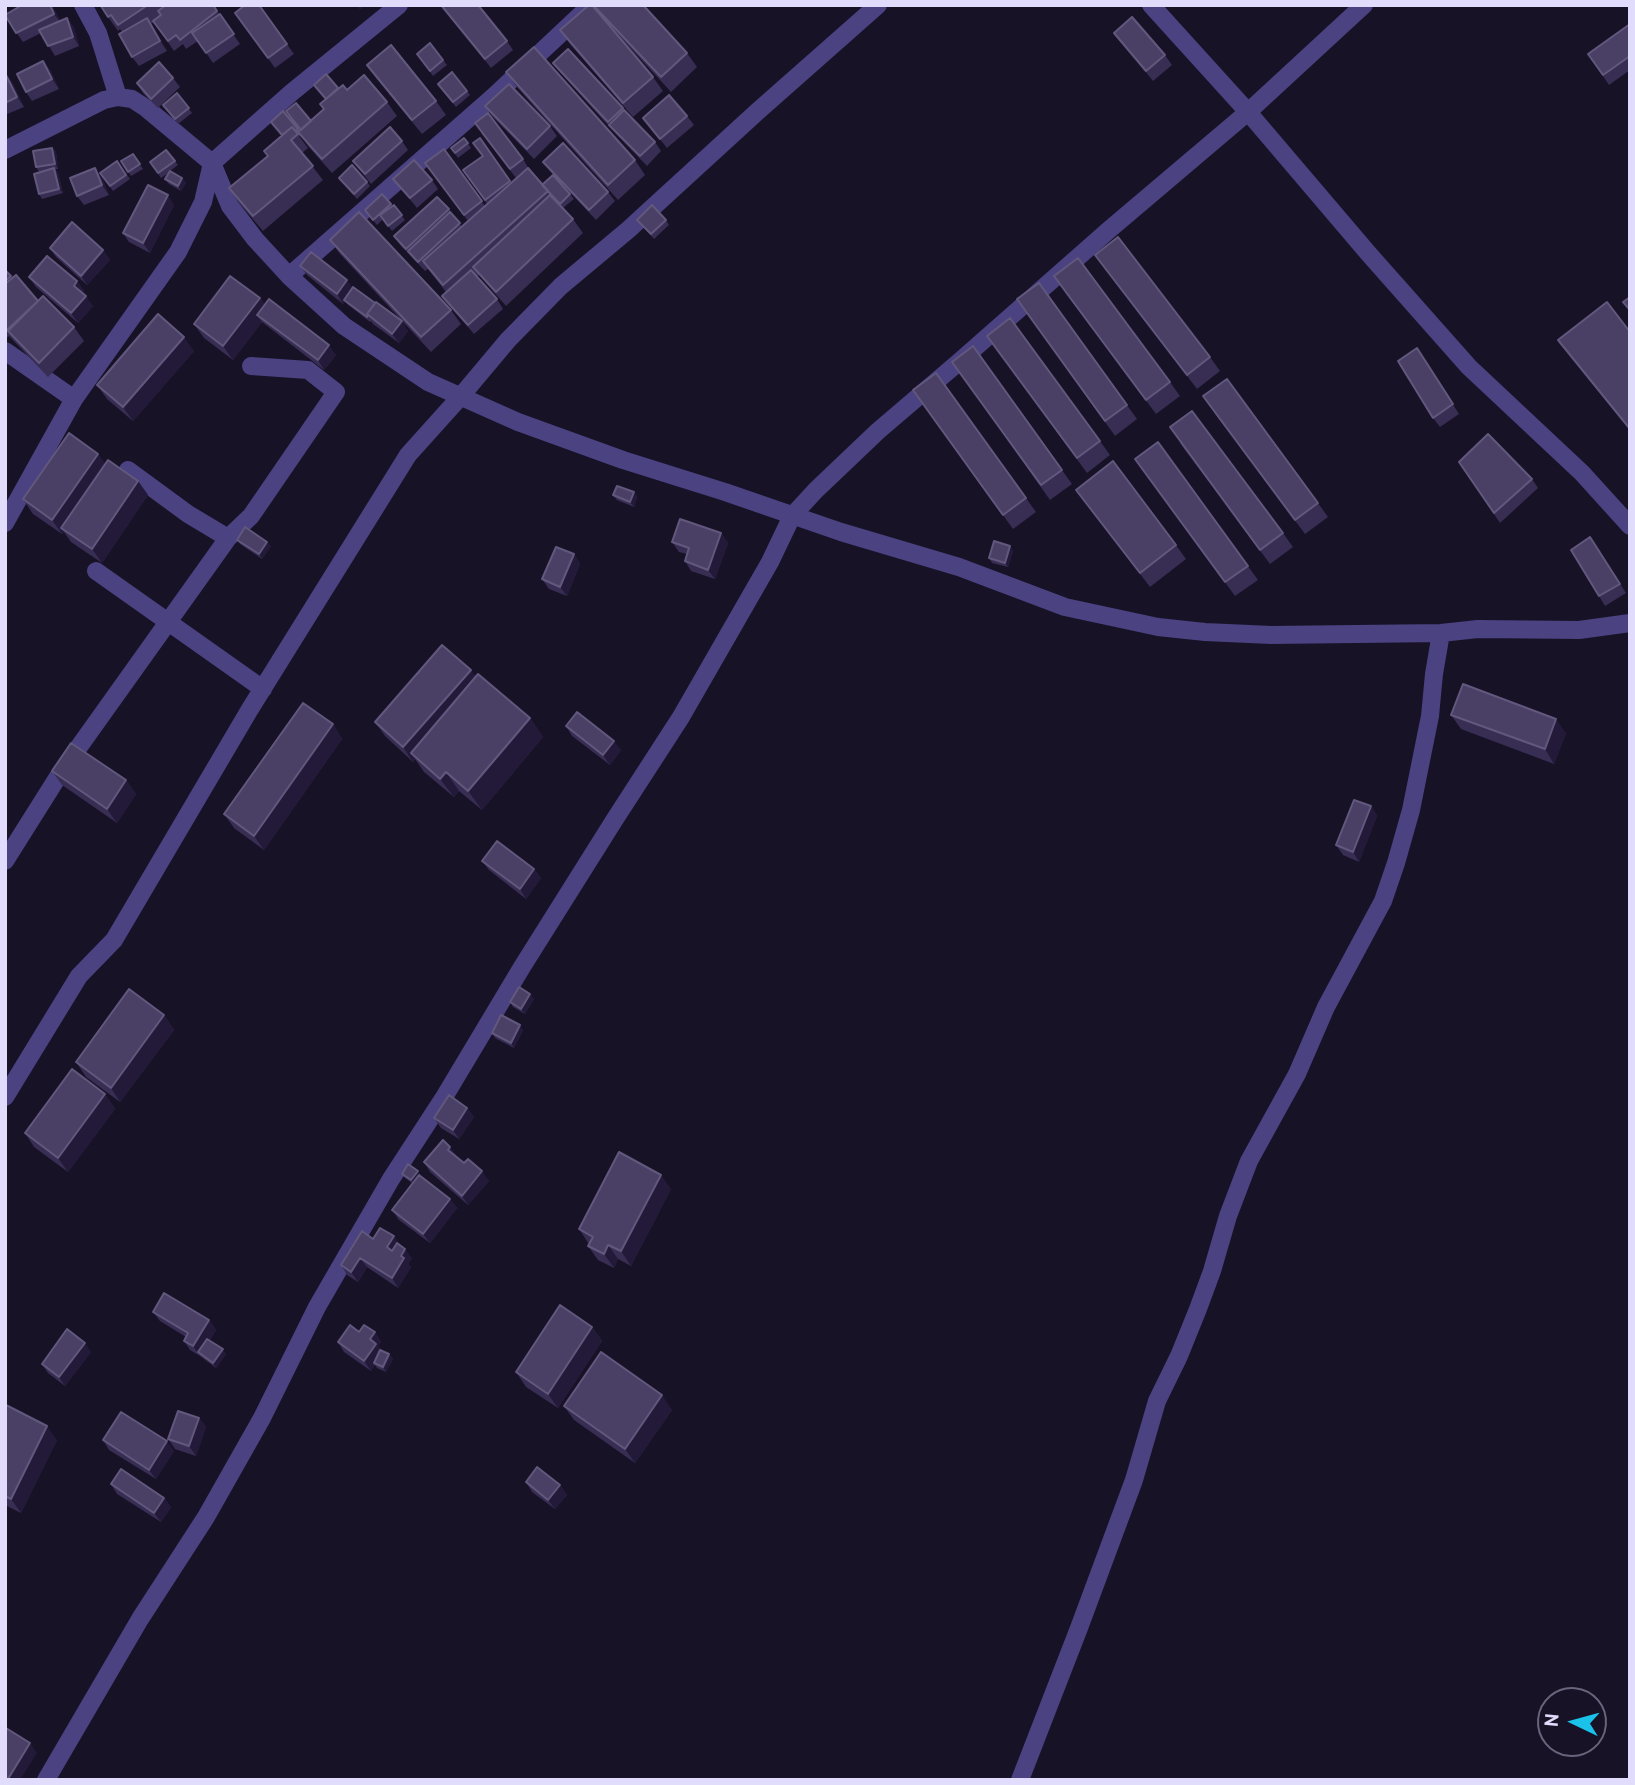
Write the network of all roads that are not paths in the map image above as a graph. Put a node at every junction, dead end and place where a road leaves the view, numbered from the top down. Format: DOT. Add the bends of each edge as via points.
graph roads {
  1 [pos="83,5"];
  2 [pos="399,5"];
  3 [pos="591,5"];
  4 [pos="878,5"];
  5 [pos="1151,5"];
  6 [pos="1364,5"];
  7 [pos="118,96"];
  8 [pos="1248,112"];
  9 [pos="5,150"];
  10 [pos="212,163"];
  11 [pos="289,276"];
  12 [pos="5,351"];
  13 [pos="251,366"];
  14 [pos="461,396"];
  15 [pos="74,399"];
  16 [pos="128,470"];
  17 [pos="792,516"];
  18 [pos="5,523"];
  19 [pos="1630,526"];
  20 [pos="228,538"];
  21 [pos="96,571"];
  22 [pos="169,622"];
  23 [pos="1630,623"];
  24 [pos="1441,633"];
  25 [pos="263,688"];
  26 [pos="5,861"];
  27 [pos="5,1097"];
  28 [pos="47,1780"];
  29 [pos="1020,1780"];
  1 -- 7 [label="street" via="98,33"];
  2 -- 10 [label="street"];
  3 -- 11 [label="street"];
  4 -- 14 [label="street" via="561,286"];
  5 -- 8 [label="street"];
  6 -- 8 [label="street"];
  7 -- 9 [label="street"];
  7 -- 10 [label="street" via="146,108"];
  8 -- 17 [label="street" via="877,431"];
  8 -- 19 [label="street" via="1469,367 1582,473"];
  10 -- 11 [label="street" via="230,206"];
  10 -- 15 [label="street" via="204,202 178,252"];
  11 -- 14 [label="street" via="344,326 428,382"];
  12 -- 15 [label="street"];
  13 -- 20 [label="street" via="308,370 336,392 251,516"];
  14 -- 17 [label="street" via="518,422"];
  14 -- 25 [label="street" via="408,454"];
  15 -- 18 [label="street"];
  16 -- 20 [label="street"];
  17 -- 24 [label="street" via="959,567 1065,607 1158,627 1270,635"];
  17 -- 28 [label="street" via="681,717 391,1179 206,1517 140,1619"];
  20 -- 22 [label="street"];
  21 -- 22 [label="street"];
  22 -- 25 [label="street"];
  22 -- 26 [label="street" via="61,772"];
  23 -- 24 [label="street" via="1579,630"];
  24 -- 29 [label="street" via="1411,810 1383,901 1249,1161 1198,1309 1157,1401 1129,1492"];
  25 -- 27 [label="street" via="114,940 79,976"];
}
